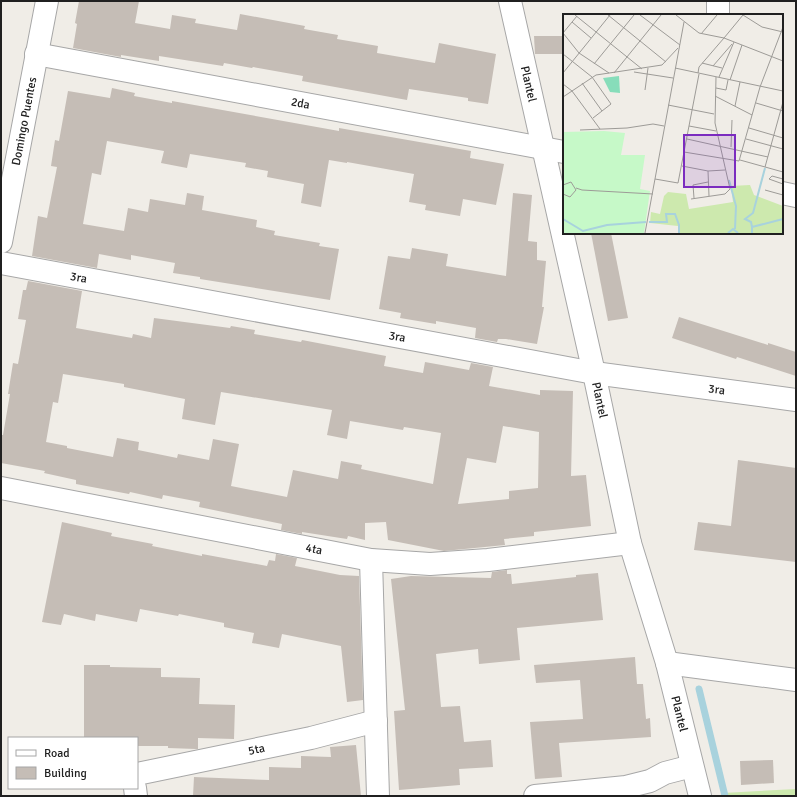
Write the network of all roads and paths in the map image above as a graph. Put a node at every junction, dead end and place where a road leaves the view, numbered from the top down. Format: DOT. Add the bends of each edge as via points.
graph roads {
  1 [pos="47,1"];
  2 [pos="510,1"];
  3 [pos="718,1"];
  4 [pos="718,14"];
  5 [pos="36,54"];
  6 [pos="543,148"];
  7 [pos="563,152"];
  8 [pos="783,193"];
  9 [pos="796,196"];
  10 [pos="1,242"];
  11 [pos="1,263"];
  12 [pos="594,373"];
  13 [pos="796,400"];
  14 [pos="1,488"];
  15 [pos="630,544"];
  16 [pos="371,560"];
  17 [pos="666,663"];
  18 [pos="796,680"];
  19 [pos="376,721"];
  20 [pos="692,766"];
  21 [pos="138,774"];
  22 [pos="378,796"];
  23 [pos="535,796"];
  24 [pos="700,796"];
  1 -- 5 [label="street, Domingo Puentes"];
  2 -- 6 [label="street, Plantel"];
  3 -- 4 [label="street"];
  5 -- 6 [label="street, 2da"];
  5 -- 10 [label="street, Domingo Puentes"];
  6 -- 7 [label="street, 2da"];
  6 -- 12 [label="street, Plantel"];
  8 -- 9 [label="street"];
  11 -- 12 [label="street, 3ra"];
  12 -- 13 [label="street, 3ra"];
  12 -- 15 [label="street, Plantel"];
  14 -- 16 [label="street, 4ta"];
  15 -- 16 [label="street, 4ta" via="488,560 437,563"];
  15 -- 17 [label="street, Plantel"];
  16 -- 19 [label="street"];
  17 -- 18 [label="street"];
  17 -- 20 [label="street, Plantel"];
  19 -- 21 [label="street, 5ta" via="311,738"];
  19 -- 22 [label="street"];
  20 -- 23 [label="street" via="626,787"];
  20 -- 24 [label="street, Plantel"];
}
